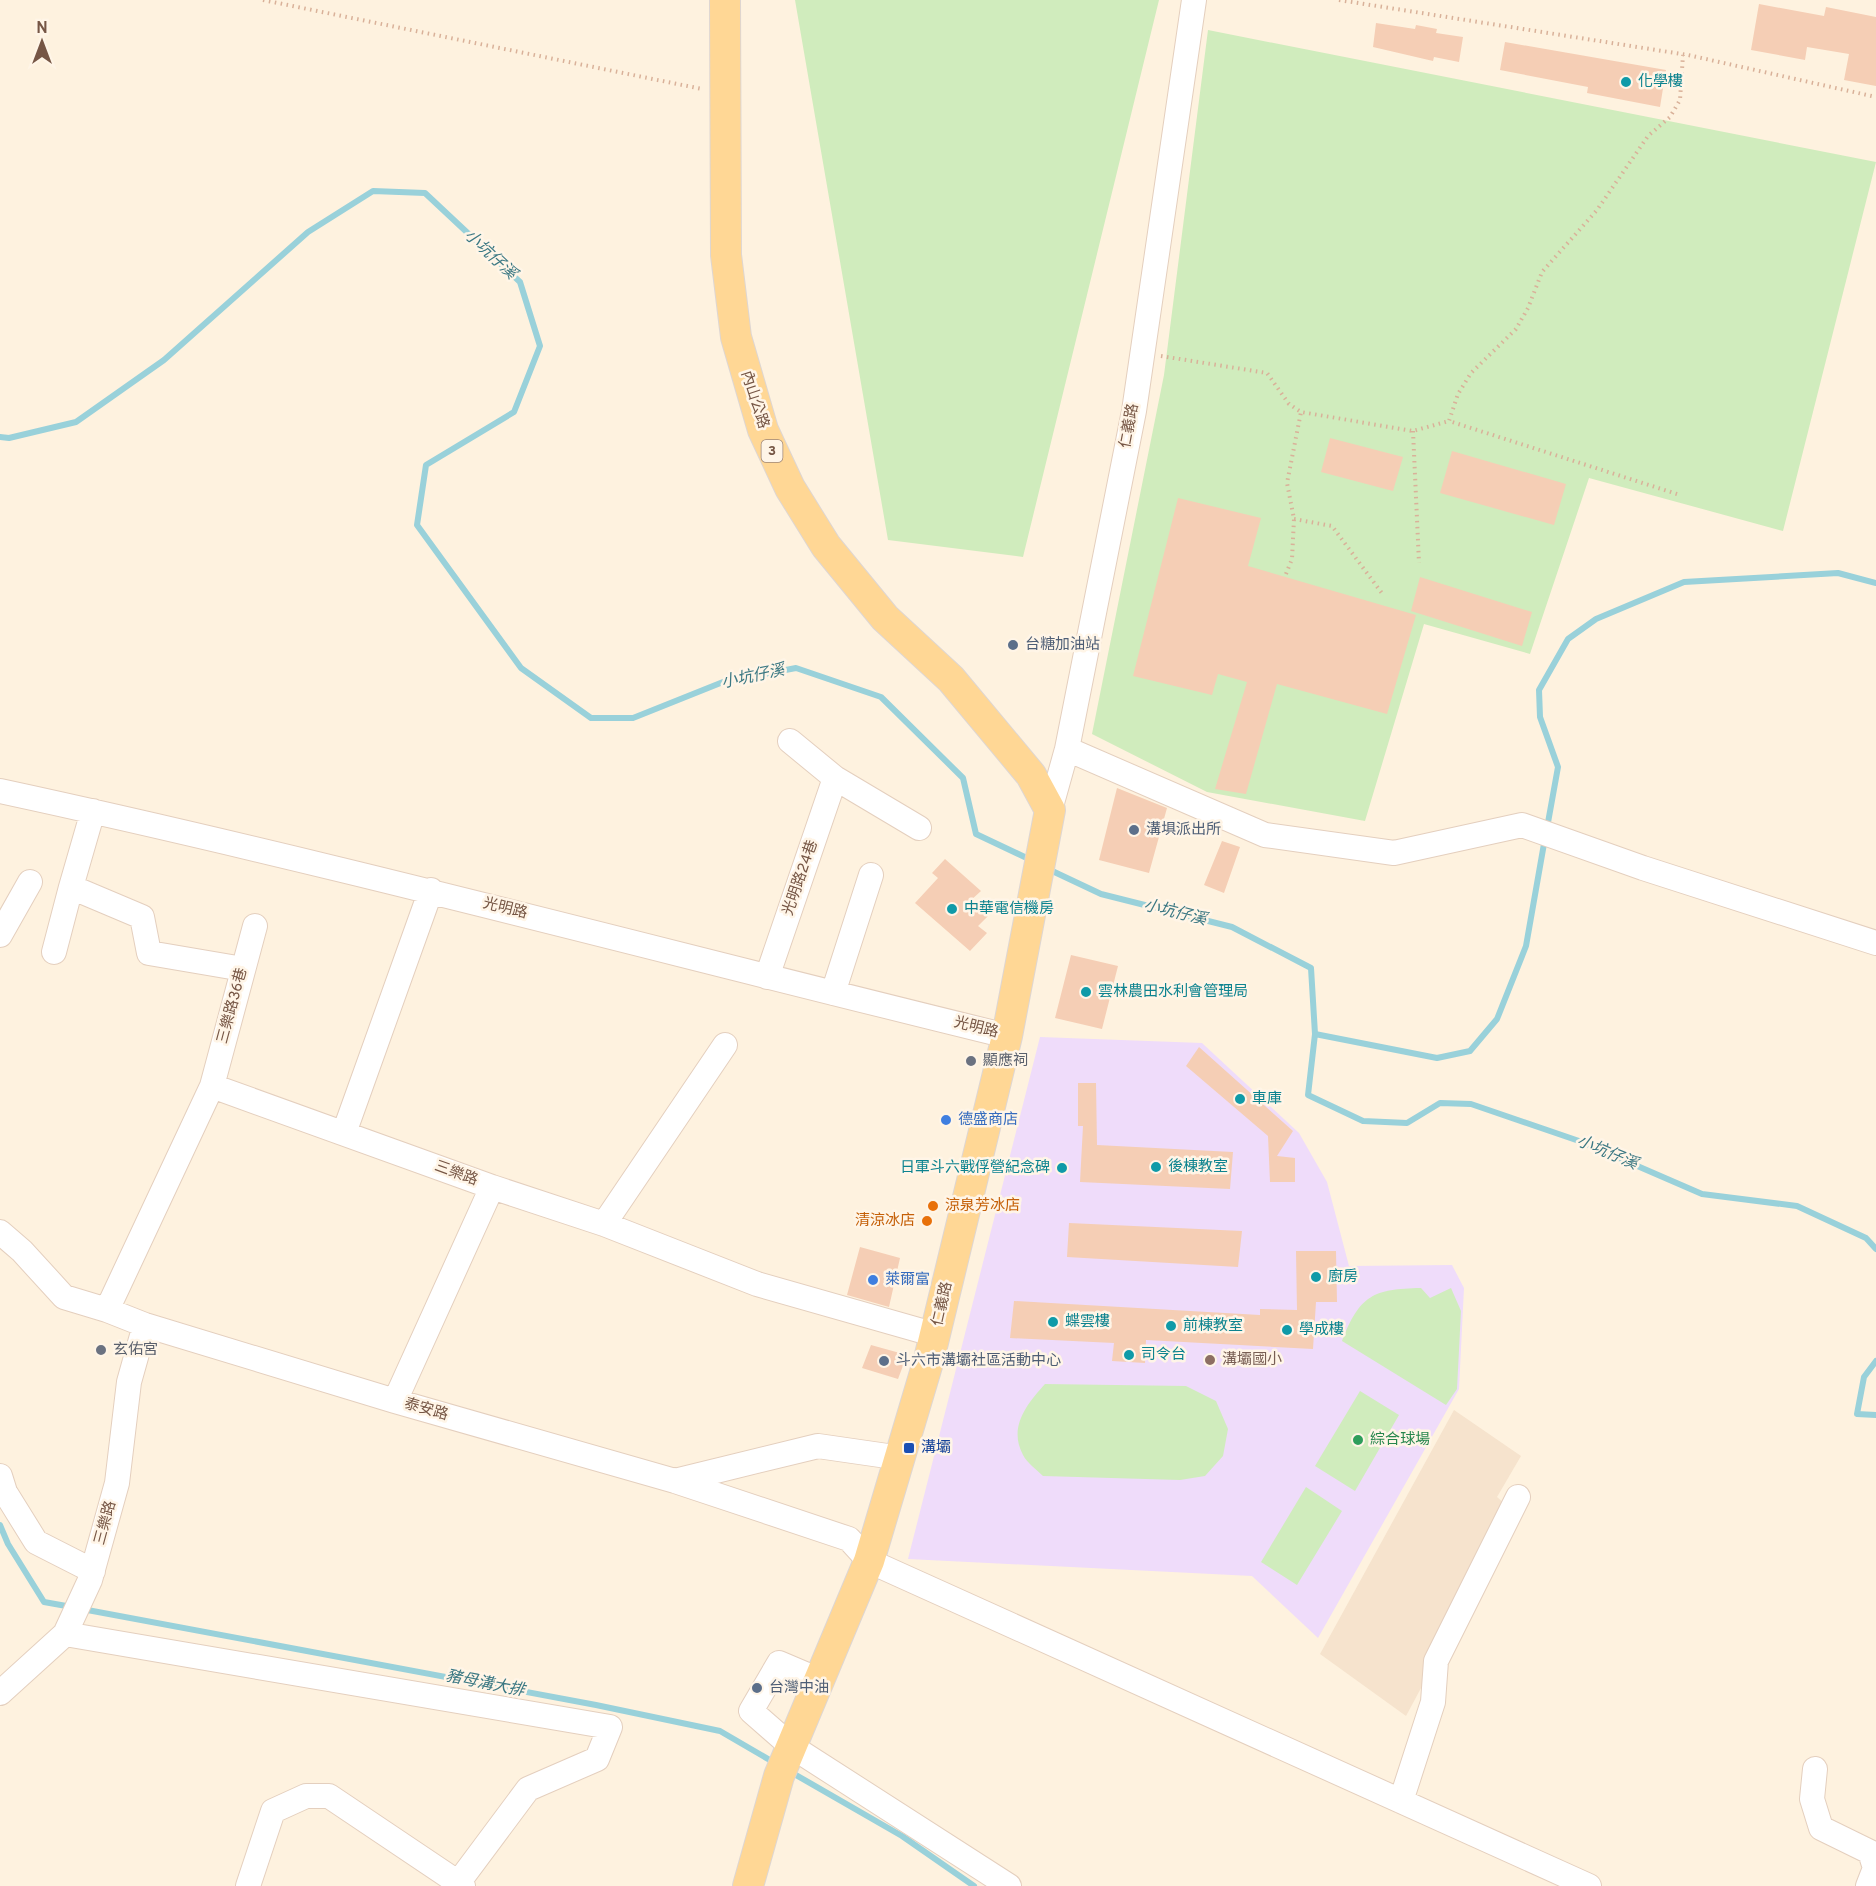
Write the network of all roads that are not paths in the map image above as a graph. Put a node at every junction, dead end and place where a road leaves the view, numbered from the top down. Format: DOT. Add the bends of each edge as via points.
graph roads {
  1 [pos="725,0"];
  2 [pos="1194,0"];
  3 [pos="790,741"];
  4 [pos="1067,748"];
  5 [pos="835,778"];
  6 [pos="0,791"];
  7 [pos="1050,810"];
  8 [pos="93,811"];
  9 [pos="919,828"];
  10 [pos="871,875"];
  11 [pos="30,882"];
  12 [pos="71,887"];
  13 [pos="431,890"];
  14 [pos="255,926"];
  15 [pos="0,935"];
  16 [pos="1876,943"];
  17 [pos="54,952"];
  18 [pos="243,969"];
  19 [pos="767,977"];
  20 [pos="833,993"];
  21 [pos="1007,1036"];
  22 [pos="725,1044"];
  23 [pos="212,1086"];
  24 [pos="344,1133"];
  25 [pos="492,1187"];
  26 [pos="604,1224"];
  27 [pos="0,1232"];
  28 [pos="107,1310"];
  29 [pos="145,1325"];
  30 [pos="936,1335"];
  31 [pos="395,1401"];
  32 [pos="901,1458"];
  33 [pos="0,1476"];
  34 [pos="675,1481"];
  35 [pos="1518,1497"];
  36 [pos="868,1561"];
  37 [pos="92,1575"];
  38 [pos="67,1629"];
  39 [pos="819,1680"];
  40 [pos="0,1693"];
  41 [pos="791,1746"];
  42 [pos="1815,1769"];
  43 [pos="1401,1801"];
  44 [pos="764,1828"];
  45 [pos="460,1884"];
  46 [pos="248,1886"];
  47 [pos="748,1886"];
  48 [pos="770,1886"];
  49 [pos="1009,1886"];
  50 [pos="1589,1886"];
  51 [pos="1868,1886"];
  1 -- 7 [label="main road, 內山公路 / 3" via="726,255 745,376 763,430 790,488 826,546 885,618 958,688 1031,775"];
  2 -- 4 [label="street, 仁義路" via="1134,411"];
  3 -- 5 [label="street"];
  4 -- 7 [label="street, 仁義路"];
  4 -- 16 [label="street" via="1264,835 1394,853 1521,825"];
  5 -- 9 [label="street"];
  5 -- 19 [label="street, 光明路24巷"];
  6 -- 8 [label="street, 光明路"];
  7 -- 21 [label="main road, 仁義路"];
  8 -- 12 [label="street"];
  8 -- 13 [label="street, 光明路"];
  10 -- 20 [label="street"];
  11 -- 15 [label="street"];
  12 -- 17 [label="street"];
  12 -- 18 [label="street" via="142,917 148,953"];
  13 -- 19 [label="street, 光明路"];
  13 -- 24 [label="street"];
  14 -- 18 [label="street, 三樂路36巷"];
  18 -- 23 [label="street, 三樂路36巷"];
  19 -- 20 [label="street, 光明路"];
  20 -- 21 [label="street, 光明路"];
  21 -- 30 [label="main road, 仁義路"];
  22 -- 26 [label="street"];
  23 -- 24 [label="street, 三樂路"];
  23 -- 28 [label="street"];
  24 -- 25 [label="street, 三樂路"];
  25 -- 26 [label="street, 三樂路"];
  25 -- 31 [label="street"];
  26 -- 30 [label="street, 三樂路" via="757,1284"];
  27 -- 28 [label="street, 泰安路" via="64,1297"];
  28 -- 29 [label="street, 泰安路"];
  29 -- 31 [label="street, 泰安路"];
  29 -- 37 [label="street, 三樂路" via="129,1382 117,1483"];
  30 -- 32 [label="main road, 仁義路"];
  31 -- 34 [label="street, 泰安路"];
  32 -- 34 [label="street" via="818,1446"];
  32 -- 36 [label="main road, 仁義路"];
  33 -- 37 [label="street" via="36,1542"];
  34 -- 36 [label="street, 泰安路" via="849,1539"];
  35 -- 43 [label="street" via="1436,1661 1433,1702"];
  36 -- 39 [label="main road, 仁義路"];
  36 -- 43 [label="street"];
  37 -- 38 [label="street, 三樂路"];
  38 -- 40 [label="street"];
  38 -- 45 [label="street" via="610,1727 597,1759 528,1789"];
  39 -- 41 [label="main road, 仁義路"];
  39 -- 41 [label="street" via="779,1663 751,1711"];
  41 -- 44 [label="main road, 仁義路"];
  41 -- 49 [label="street"];
  42 -- 51 [label="street" via="1812,1799 1821,1828 1870,1852 1875,1868"];
  43 -- 50 [label="street"];
  44 -- 47 [label="main road"];
  44 -- 48 [label="main road"];
  45 -- 46 [label="street" via="329,1796 306,1796 273,1811"];
}
